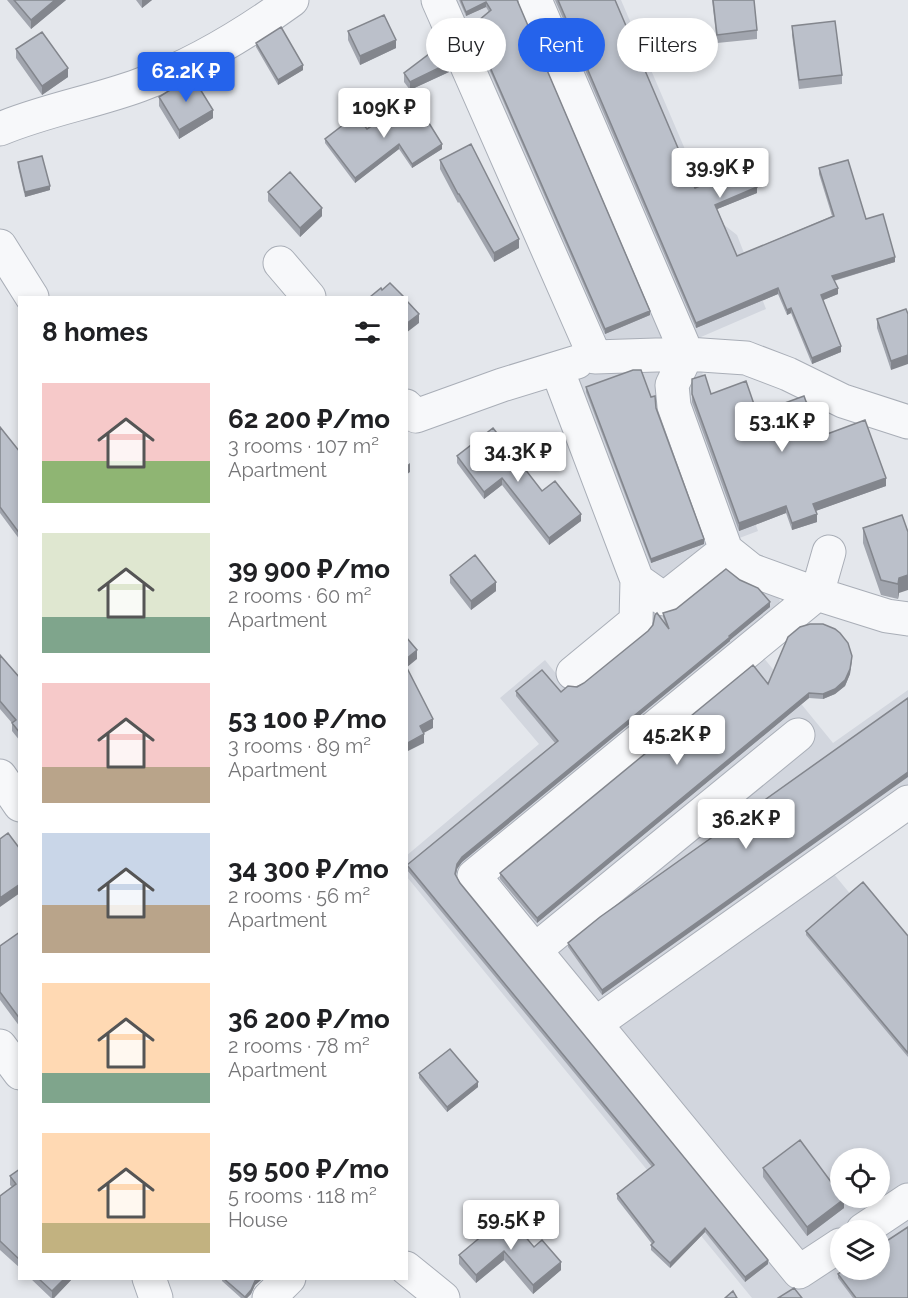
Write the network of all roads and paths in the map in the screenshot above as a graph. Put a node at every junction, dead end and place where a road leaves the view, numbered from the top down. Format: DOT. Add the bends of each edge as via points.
graph roads {
  1 [pos="292,0"];
  2 [pos="438,0"];
  3 [pos="535,0"];
  4 [pos="0,129"];
  5 [pos="0,246"];
  6 [pos="280,263"];
  7 [pos="31,296"];
  8 [pos="308,296"];
  9 [pos="687,354"];
  10 [pos="649,356"];
  11 [pos="595,357"];
  12 [pos="557,369"];
  13 [pos="674,406"];
  14 [pos="408,408"];
  15 [pos="908,422"];
  16 [pos="726,550"];
  17 [pos="829,552"];
  18 [pos="637,580"];
  19 [pos="817,594"];
  20 [pos="908,619"];
  21 [pos="573,673"];
  22 [pos="798,735"];
  23 [pos="0,776"];
  24 [pos="18,802"];
  25 [pos="908,802"];
  26 [pos="534,950"];
  27 [pos="595,1024"];
  28 [pos="0,1046"];
  29 [pos="18,1070"];
  30 [pos="908,1200"];
  31 [pos="878,1220"];
  32 [pos="830,1252"];
  33 [pos="408,1270"];
  34 [pos="151,1280"];
  35 [pos="287,1280"];
  36 [pos="156,1298"];
  37 [pos="269,1298"];
  38 [pos="443,1298"];
  1 -- 4 [label="street" via="207,55 140,85"];
  2 -- 11 [label="street"];
  3 -- 9 [label="street"];
  5 -- 7 [label="street"];
  6 -- 8 [label="street"];
  9 -- 10 [label="street"];
  9 -- 13 [label="street" via="672,385"];
  9 -- 15 [label="street" via="746,358 843,401"];
  10 -- 11 [label="street"];
  10 -- 13 [label="street"];
  11 -- 12 [label="street"];
  12 -- 14 [label="street" via="416,416"];
  12 -- 18 [label="street"];
  13 -- 16 [label="street"];
  16 -- 18 [label="street" via="664,599"];
  16 -- 19 [label="street" via="751,570"];
  17 -- 19 [label="street"];
  18 -- 21 [label="street" via="636,621"];
  19 -- 20 [label="street"];
  19 -- 26 [label="street" via="474,876"];
  22 -- 26 [label="street"];
  23 -- 24 [label="street"];
  25 -- 27 [label="street"];
  26 -- 27 [label="street"];
  27 -- 32 [label="street" via="799,1272"];
  28 -- 29 [label="street"];
  30 -- 31 [label="street"];
  33 -- 38 [label="street"];
  34 -- 36 [label="street"];
  35 -- 37 [label="street"];
}
